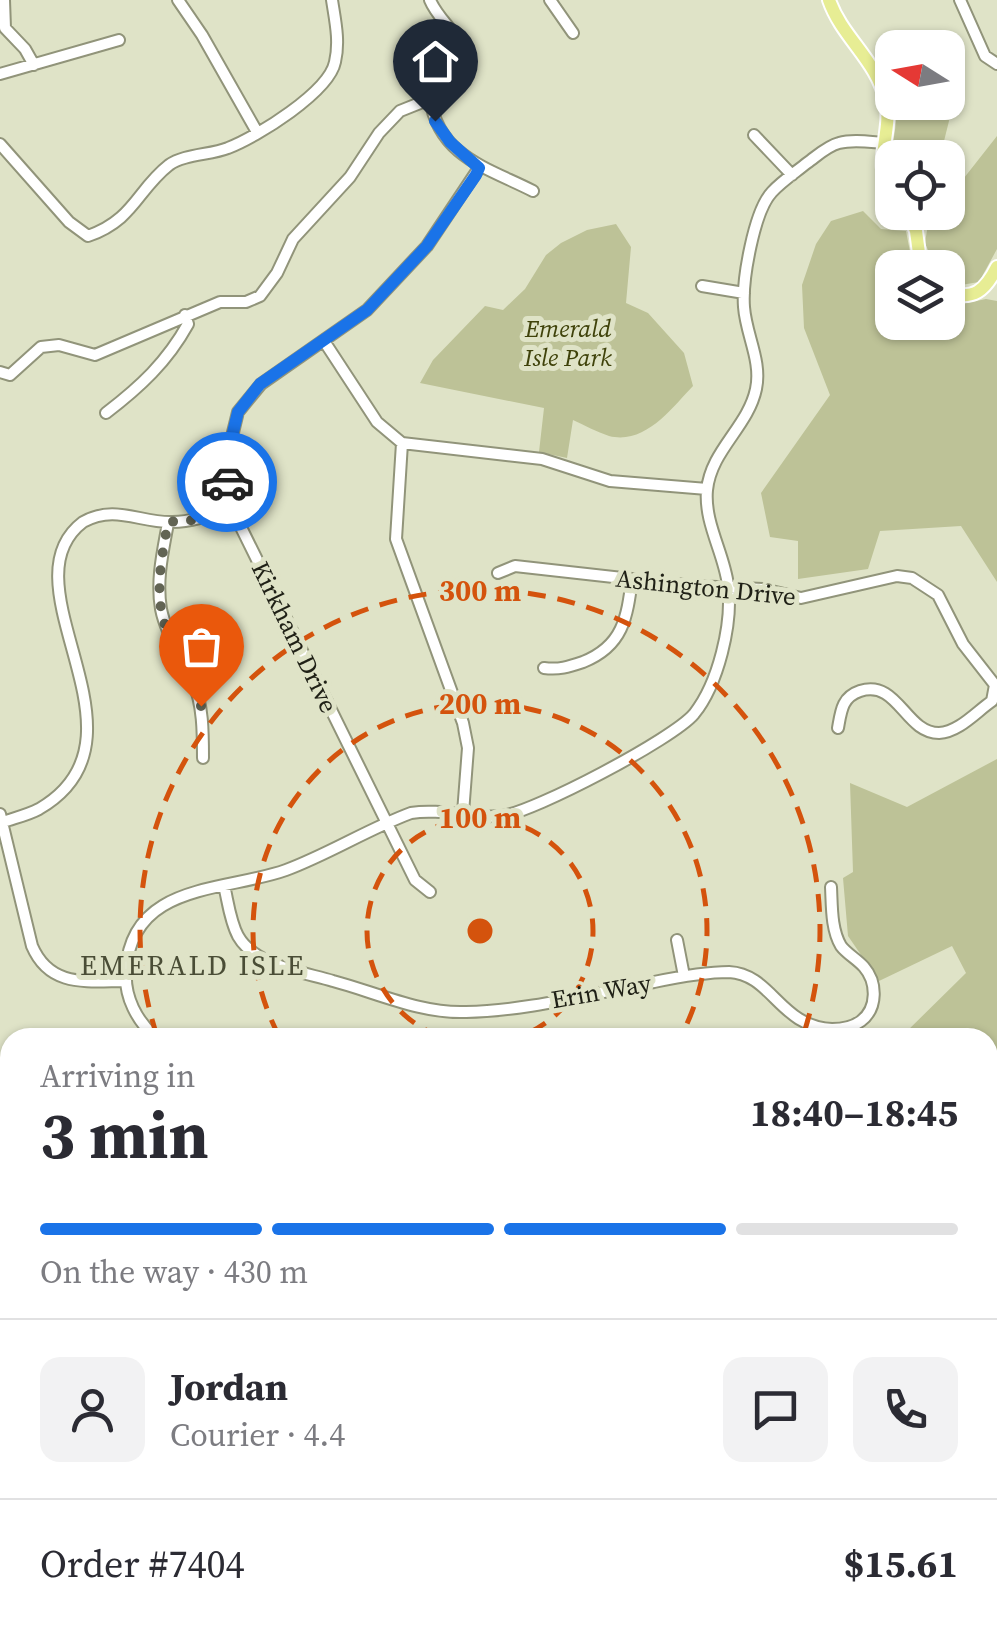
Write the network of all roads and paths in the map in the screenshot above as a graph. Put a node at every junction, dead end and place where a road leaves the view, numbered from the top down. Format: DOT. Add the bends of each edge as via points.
graph roads {
  1 [pos="4,0"];
  2 [pos="178,0"];
  3 [pos="332,0"];
  4 [pos="430,0"];
  5 [pos="550,0"];
  6 [pos="829,0"];
  7 [pos="960,0"];
  8 [pos="573,33"];
  9 [pos="119,40"];
  10 [pos="997,64"];
  11 [pos="34,65"];
  12 [pos="0,74"];
  13 [pos="430,98"];
  14 [pos="256,132"];
  15 [pos="754,135"];
  16 [pos="884,140"];
  17 [pos="0,144"];
  18 [pos="875,144"];
  19 [pos="479,168"];
  20 [pos="792,175"];
  21 [pos="533,191"];
  22 [pos="997,268"];
  23 [pos="702,286"];
  24 [pos="744,293"];
  25 [pos="965,295"];
  26 [pos="186,315"];
  27 [pos="324,341"];
  28 [pos="0,372"];
  29 [pos="106,413"];
  30 [pos="402,444"];
  31 [pos="707,489"];
  32 [pos="231,507"];
  33 [pos="168,522"];
  34 [pos="498,573"];
  35 [pos="632,579"];
  36 [pos="728,586"];
  37 [pos="544,668"];
  38 [pos="838,728"];
  39 [pos="203,758"];
  40 [pos="462,814"];
  41 [pos="1,818"];
  42 [pos="386,822"];
  43 [pos="224,885"];
  44 [pos="831,887"];
  45 [pos="430,892"];
  46 [pos="677,940"];
  47 [pos="684,976"];
  48 [pos="126,980"];
  49 [pos="146,1028"];
  50 [pos="820,1028"];
  51 [pos="844,1028"];
  1 -- 11 [label="street" via="4,28"];
  2 -- 14 [label="street"];
  3 -- 14 [label="street" via="338,36 328,80"];
  4 -- 13 [label="street" via="461,45 452,76"];
  5 -- 8 [label="street"];
  6 -- 16 [label="main road" via="882,84"];
  7 -- 10 [label="street" via="985,56"];
  9 -- 11 [label="street"];
  11 -- 12 [label="street"];
  13 -- 19 [label="street" via="435,121"];
  13 -- 26 [label="street" via="400,111 379,134 350,177 293,238 260,296"];
  14 -- 17 [label="street" via="230,148 170,164 119,220 88,236"];
  15 -- 20 [label="street"];
  18 -- 20 [label="street" via="839,143"];
  19 -- 21 [label="street"];
  19 -- 27 [label="street, Kirkham Drive" via="427,246 367,310"];
  20 -- 24 [label="street" via="762,206"];
  22 -- 25 [label="main road" via="987,285"];
  23 -- 24 [label="street"];
  24 -- 31 [label="street" via="756,388"];
  26 -- 28 [label="street" via="95,355 41,347 10,375"];
  26 -- 29 [label="street" via="188,324 162,364"];
  27 -- 30 [label="street" via="377,422"];
  27 -- 32 [label="street, Kirkham Drive" via="260,384 238,412 224,469"];
  30 -- 31 [label="street" via="542,459 610,481"];
  30 -- 40 [label="street" via="396,539 463,723 468,748"];
  31 -- 36 [label="street"];
  32 -- 33 [label="street"];
  32 -- 42 [label="street, Kirkham Drive"];
  33 -- 39 [label="street" via="159,573 162,612 195,684"];
  33 -- 41 [label="street" via="126,513 94,517 63,539 51,559 48,592 84,722 84,746 60,793 37,810"];
  34 -- 35 [label="street, Ashington Drive" via="515,566"];
  35 -- 36 [label="street, Ashington Drive"];
  35 -- 37 [label="street" via="627,618 612,645 561,670"];
  36 -- 38 [label="street, Ashington Drive" via="810,598 912,578 938,595 963,644 995,685 992,701 953,730 926,731 893,697 868,688 843,704"];
  36 -- 40 [label="street" via="713,683 682,726 522,811"];
  40 -- 42 [label="street" via="423,811"];
  41 -- 48 [label="street" via="40,962 69,981"];
  42 -- 43 [label="street" via="282,872"];
  42 -- 45 [label="street, Kirkham Drive" via="415,880"];
  43 -- 47 [label="street, Erin Way" via="240,941 268,960 426,1008 498,1010"];
  43 -- 48 [label="street" via="168,901 148,918 133,939"];
  44 -- 51 [label="street, Erin Way" via="842,949 868,971 874,990 862,1020"];
  46 -- 47 [label="street"];
  47 -- 50 [label="street, Erin Way" via="742,974 799,1023"];
  48 -- 49 [label="street"];
}
